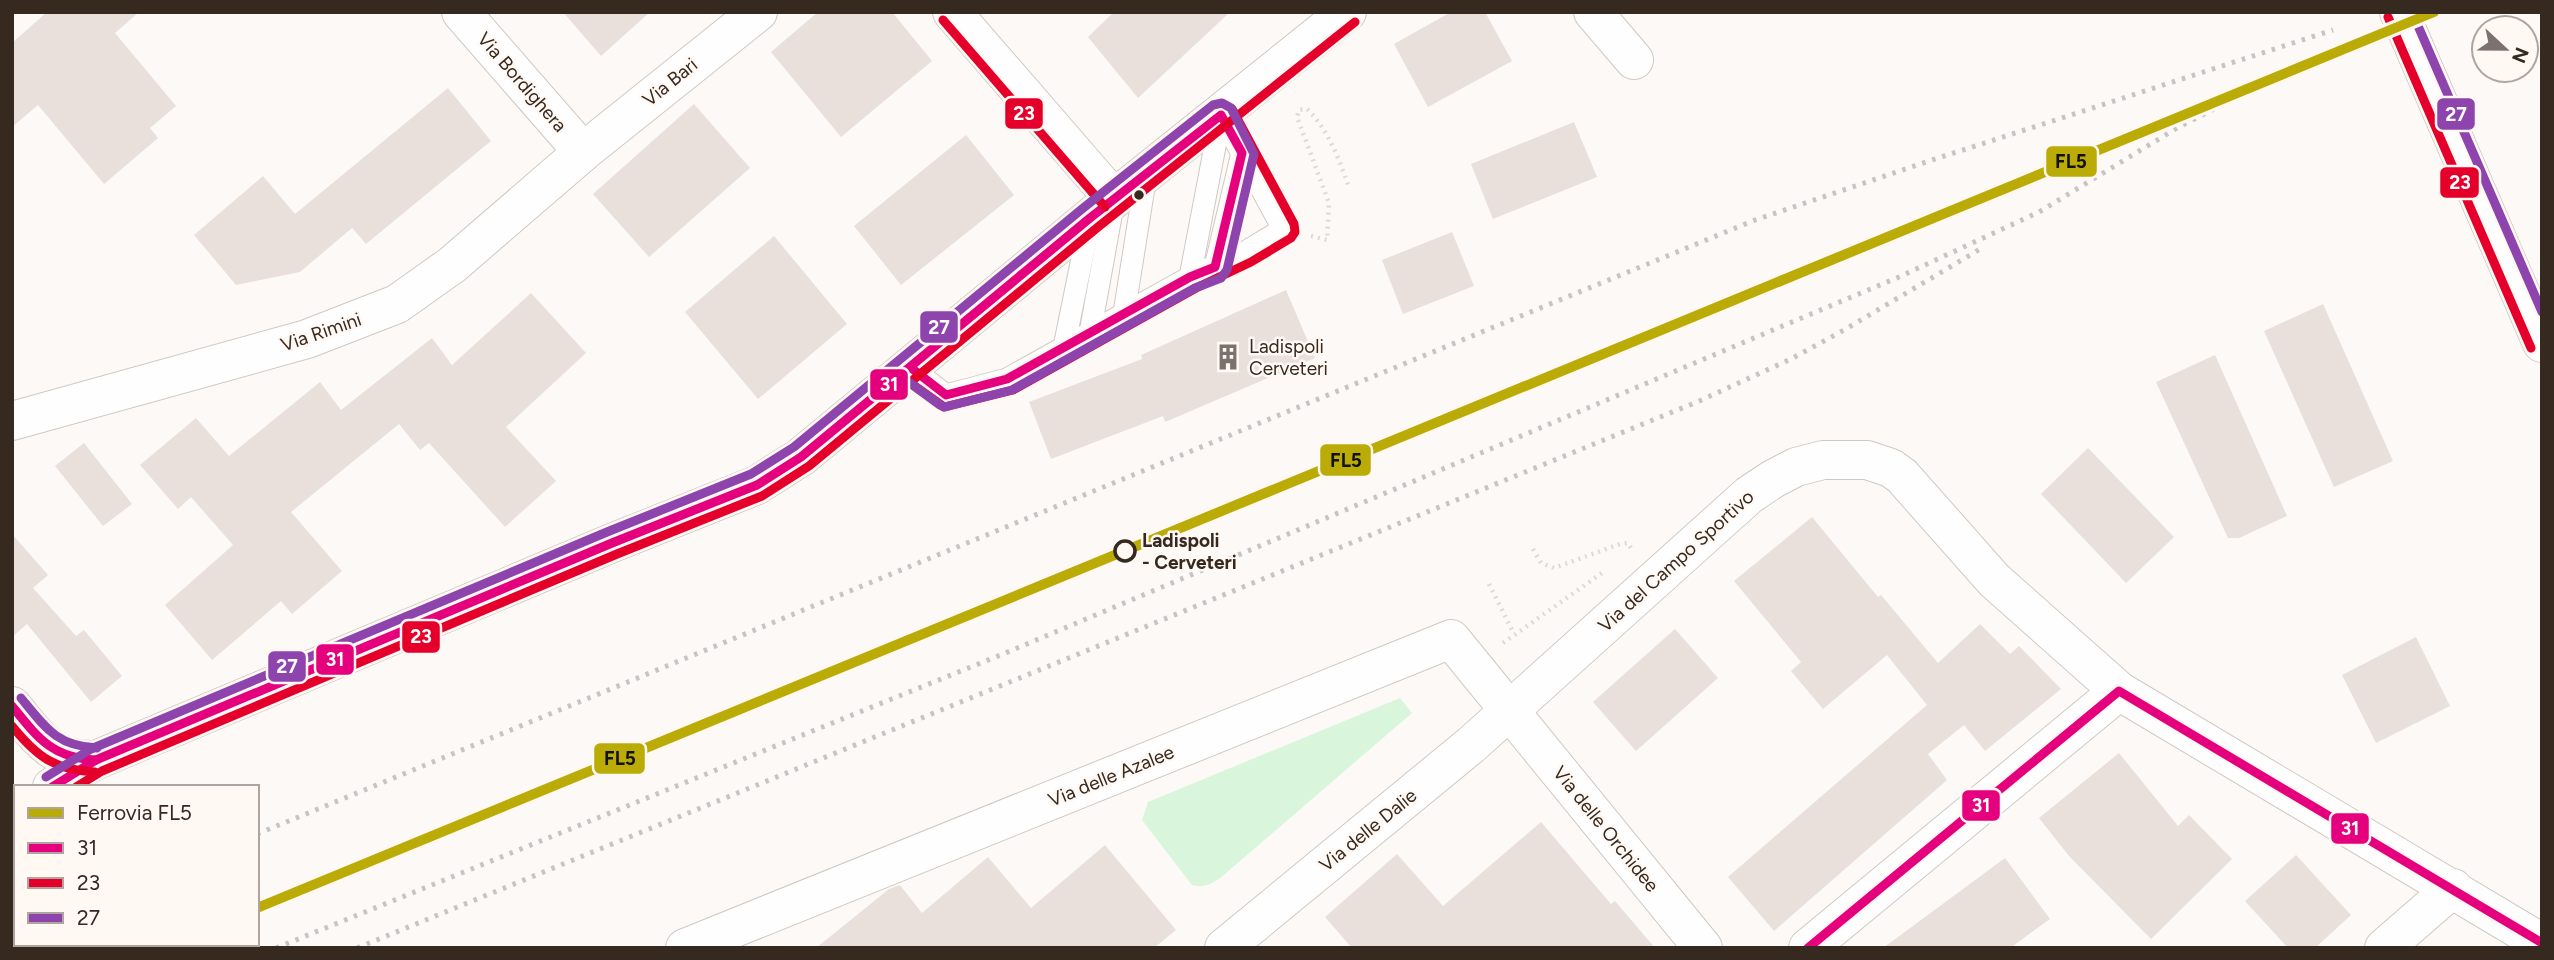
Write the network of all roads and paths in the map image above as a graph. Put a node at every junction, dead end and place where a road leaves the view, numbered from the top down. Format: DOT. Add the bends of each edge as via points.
graph roads {
  1 [pos="461,12"];
  2 [pos="758,12"];
  3 [pos="952,12"];
  4 [pos="1347,12"];
  5 [pos="1593,12"];
  6 [pos="2399,12"];
  7 [pos="1634,60"];
  8 [pos="1221,115"];
  9 [pos="583,152"];
  10 [pos="1242,153"];
  11 [pos="1146,175"];
  12 [pos="1349,188"];
  13 [pos="1102,209"];
  14 [pos="1326,240"];
  15 [pos="1215,267"];
  16 [pos="1190,277"];
  17 [pos="1125,313"];
  18 [pos="1090,333"];
  19 [pos="2542,343"];
  20 [pos="1064,347"];
  21 [pos="910,367"];
  22 [pos="12,421"];
  23 [pos="1533,549"];
  24 [pos="1622,559"];
  25 [pos="1612,566"];
  26 [pos="1489,584"];
  27 [pos="1514,634"];
  28 [pos="1474,667"];
  29 [pos="2119,691"];
  30 [pos="12,706"];
  31 [pos="1510,710"];
  32 [pos="96,760"];
  33 [pos="55,785"];
  34 [pos="2453,888"];
  35 [pos="2524,940"];
  36 [pos="685,948"];
  37 [pos="1224,948"];
  38 [pos="1703,948"];
  39 [pos="1808,948"];
  40 [pos="2384,948"];
  1 -- 9 [label="street, Via Bordighera"];
  2 -- 9 [label="street, Via Bari"];
  3 -- 13 [label="street"];
  4 -- 8 [label="street"];
  5 -- 7 [label="street"];
  6 -- 19 [label="street"];
  8 -- 10 [label="lane"];
  8 -- 11 [label="street"];
  8 -- 16 [label="lane"];
  9 -- 22 [label="street, Via Rimini" via="438,276 384,310 307,340"];
  10 -- 15 [label="lane"];
  10 -- 15 [label="lane" via="1283,229"];
  11 -- 13 [label="street"];
  11 -- 17 [label="lane"];
  12 -- 14 [label="path" via="1315,116 1307,109 1299,110 1297,117 1329,204"];
  13 -- 18 [label="lane"];
  13 -- 20 [label="lane"];
  13 -- 21 [label="street"];
  15 -- 16 [label="lane"];
  16 -- 17 [label="lane"];
  17 -- 18 [label="lane"];
  18 -- 20 [label="lane"];
  20 -- 21 [label="lane" via="1007,379 946,395"];
  21 -- 32 [label="street" via="801,457 757,485"];
  23 -- 24 [label="path" via="1541,564 1554,568 1628,543 1633,551"];
  25 -- 27 [label="path"];
  26 -- 27 [label="path"];
  27 -- 28 [label="path"];
  28 -- 31 [label="street, Via delle Azalee"];
  28 -- 36 [label="street, Via delle Azalee" via="1451,639"];
  29 -- 31 [label="street, Via del Campo Sportivo" via="1994,580 1902,476 1879,463 1854,459 1796,467 1761,486"];
  29 -- 34 [label="street, Via del Campo Sportivo"];
  29 -- 39 [label="street"];
  30 -- 32 [label="street" via="51,751 72,759"];
  31 -- 37 [label="street, Via delle Dalie"];
  31 -- 38 [label="street, Via delle Orchidee"];
  32 -- 33 [label="street"];
  34 -- 35 [label="street, Via del Campo Sportivo"];
  34 -- 40 [label="street"];
}
